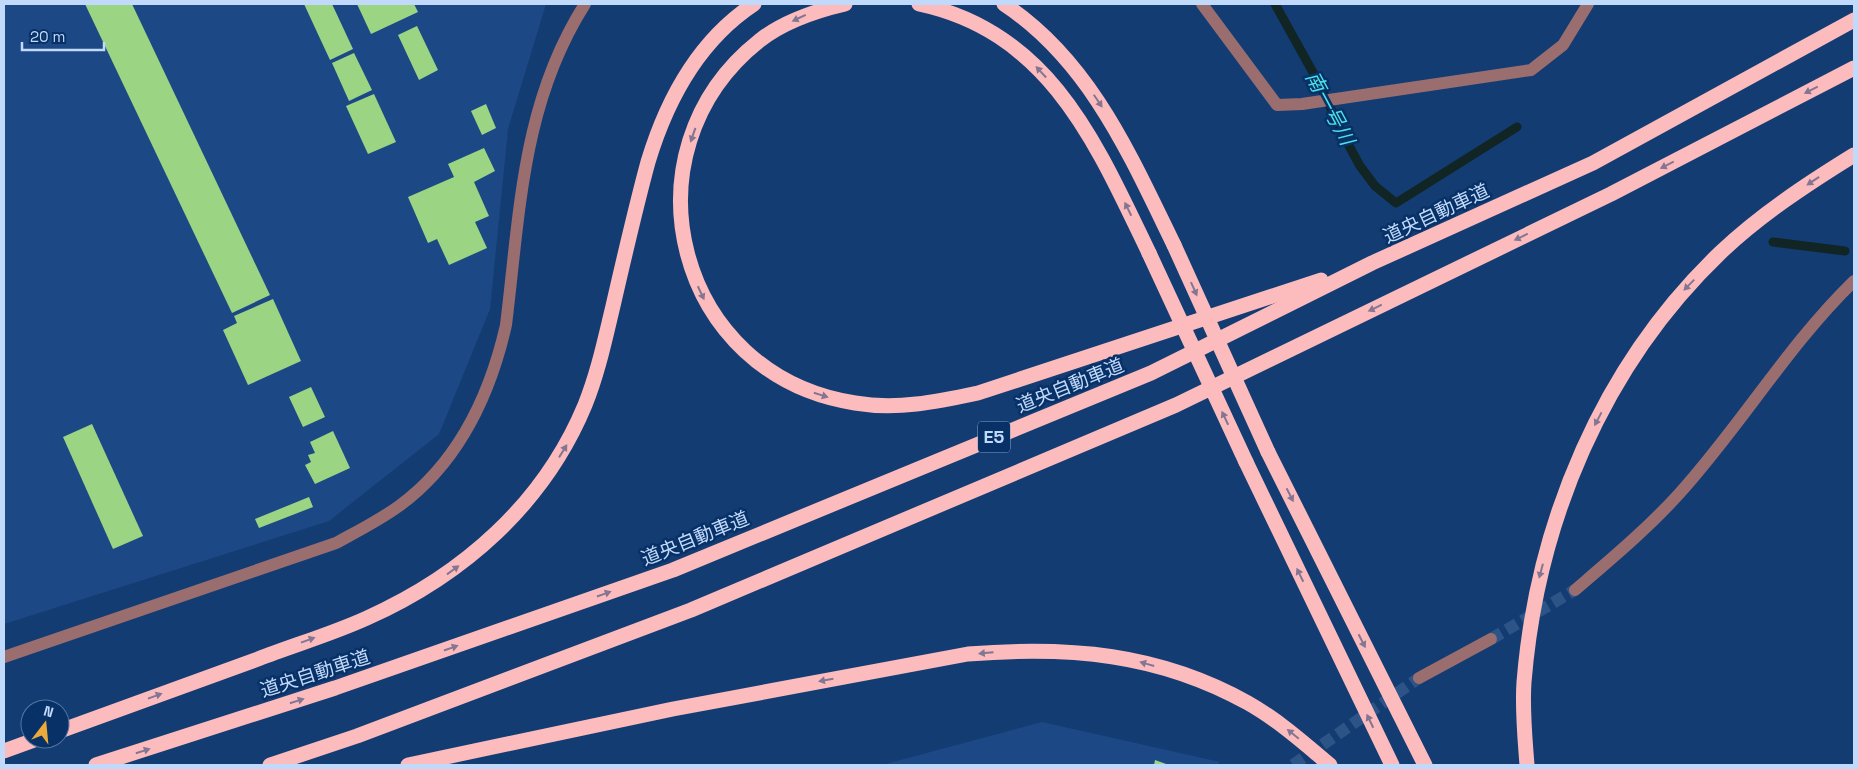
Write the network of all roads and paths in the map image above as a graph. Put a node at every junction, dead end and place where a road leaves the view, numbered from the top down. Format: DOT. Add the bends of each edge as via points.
graph roads {
  1 [pos="585,4"];
  2 [pos="754,4"];
  3 [pos="845,4"];
  4 [pos="919,4"];
  5 [pos="1004,4"];
  6 [pos="1202,4"];
  7 [pos="1588,4"];
  8 [pos="1854,20"];
  9 [pos="1854,68"];
  10 [pos="1854,155"];
  11 [pos="1372,263"];
  12 [pos="1854,281"];
  13 [pos="1575,590"];
  14 [pos="1491,639"];
  15 [pos="4,657"];
  16 [pos="1419,678"];
  17 [pos="70,727"];
  18 [pos="20,745"];
  19 [pos="4,751"];
  20 [pos="96,765"];
  21 [pos="270,765"];
  22 [pos="408,765"];
  23 [pos="1330,765"];
  24 [pos="1392,765"];
  25 [pos="1425,765"];
  26 [pos="1527,765"];
  1 -- 15 [label="street" via="550,70 533,124 506,325 498,356 476,415 444,462 401,505 336,543"];
  17 -- 2 [label="highway, one-way" via="365,619 428,587 456,568 513,516 541,485 562,453 586,404 602,356 648,162 672,97 716,35"];
  3 -- 11 [label="highway, one-way" via="782,26 737,60 707,102 689,145 684,168 683,232 689,262 703,296 726,333 740,348 758,364 795,385 853,403 898,406 935,403 978,393"];
  24 -- 4 [label="highway, one-way, bridge" via="1097,149 1067,103 1023,53 974,21"];
  5 -- 25 [label="highway, one-way, bridge" via="1046,37 1072,65 1122,138 1268,452"];
  6 -- 7 [label="street" via="1277,105 1531,70 1563,45"];
  8 -- 11 [label="highway, 道央自動車道 / E5" via="1593,163"];
  9 -- 21 [label="highway, E5, one-way" via="1611,194 1176,405 691,610 357,736"];
  10 -- 26 [label="highway, one-way" via="1774,208 1721,252 1681,293 1611,393 1571,476 1540,576 1524,684"];
  20 -- 11 [label="highway, 道央自動車道 / E5, one-way" via="335,688 673,570 1151,373"];
  12 -- 13 [label="street" via="1678,495"];
  14 -- 16 [label="street"];
  18 -- 19 [label="highway"];
  23 -- 22 [label="highway, one-way" via="1250,704 1220,689 1139,661 1064,650 968,654 673,709"];
}
